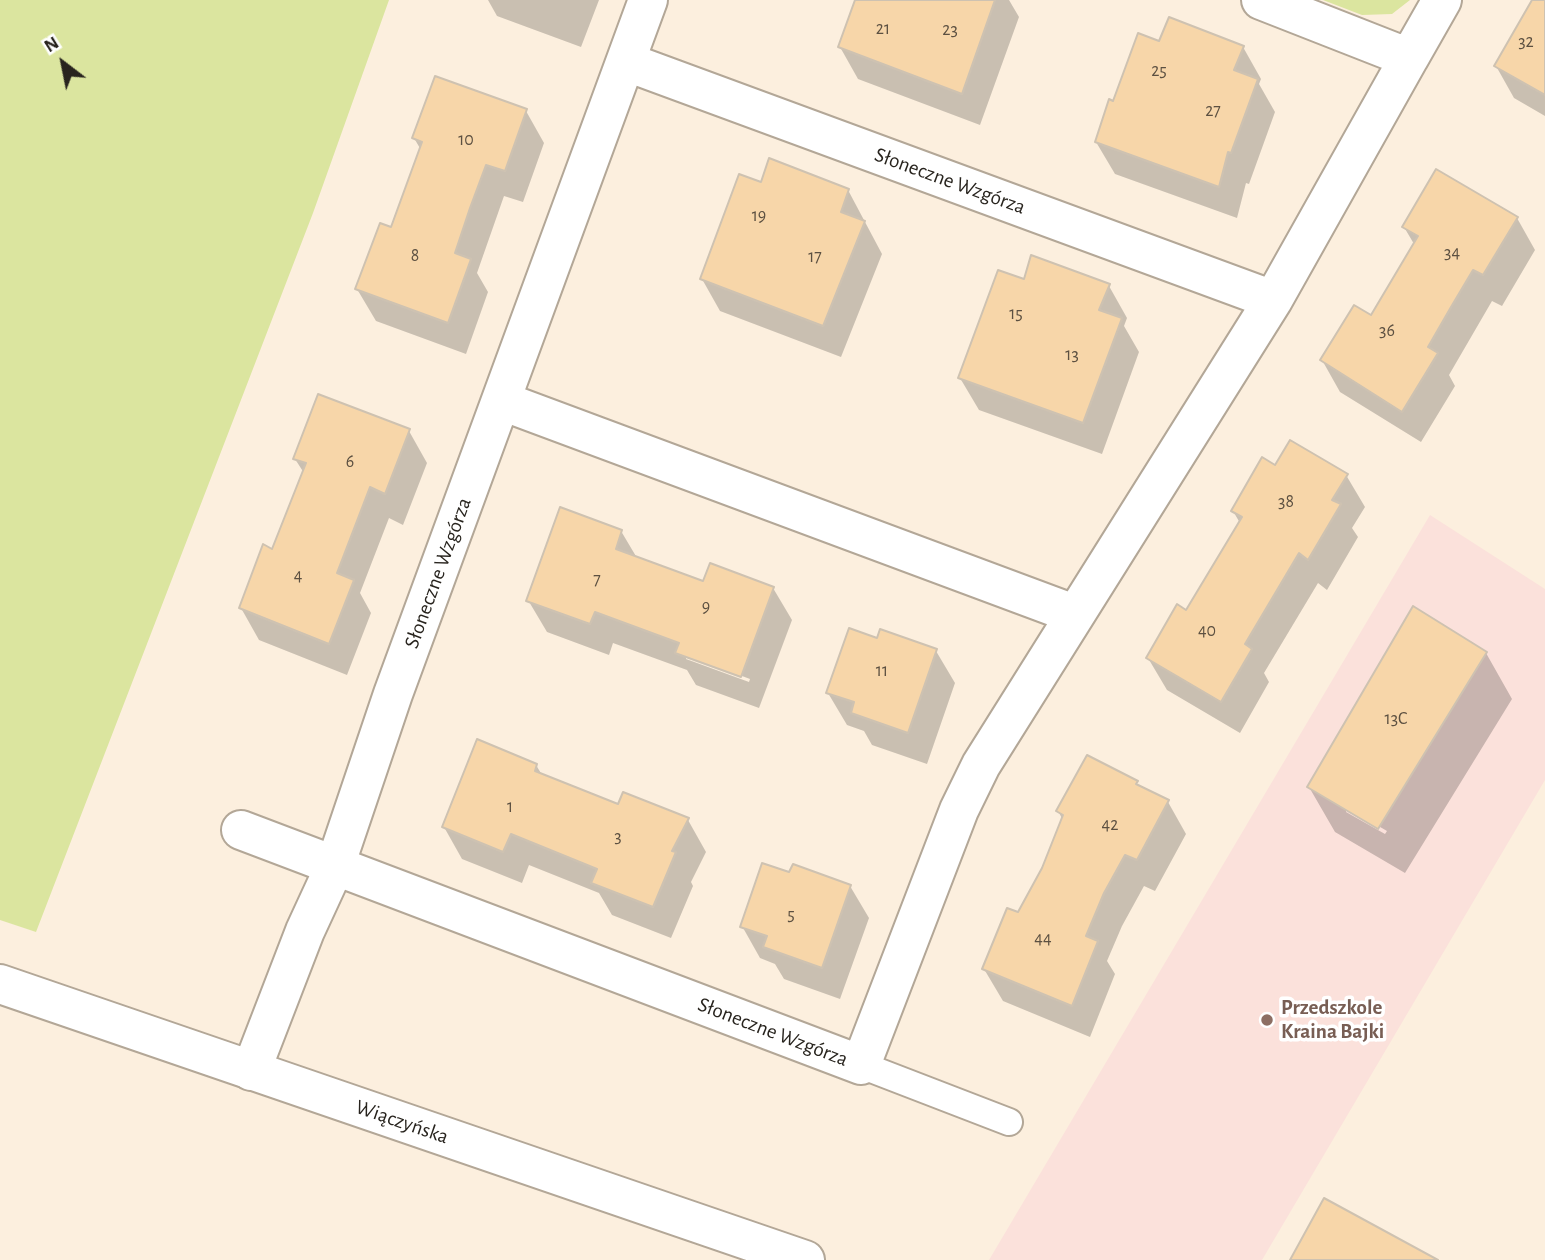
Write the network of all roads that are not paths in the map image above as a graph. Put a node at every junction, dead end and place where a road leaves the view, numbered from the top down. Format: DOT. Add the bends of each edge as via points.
graph roads {
  1 [pos="648,0"];
  2 [pos="1261,0"];
  3 [pos="1442,0"];
  4 [pos="1409,58"];
  5 [pos="627,62"];
  6 [pos="1273,300"];
  7 [pos="502,401"];
  8 [pos="1074,614"];
  9 [pos="241,830"];
  10 [pos="335,866"];
  11 [pos="0,984"];
  12 [pos="862,1065"];
  13 [pos="251,1071"];
  14 [pos="1009,1122"];
  15 [pos="805,1260"];
  1 -- 5 [label="street, Słoneczne Wzgórza"];
  2 -- 4 [label="street"];
  3 -- 4 [label="street, Słoneczne Wzgórza"];
  4 -- 6 [label="street, Słoneczne Wzgórza"];
  5 -- 6 [label="street, Słoneczne Wzgórza"];
  5 -- 7 [label="street, Słoneczne Wzgórza"];
  6 -- 8 [label="street, Słoneczne Wzgórza"];
  7 -- 8 [label="street"];
  7 -- 10 [label="street, Słoneczne Wzgórza" via="393,694"];
  8 -- 12 [label="street, Słoneczne Wzgórza" via="981,765 959,810"];
  9 -- 10 [label="street"];
  10 -- 12 [label="street, Słoneczne Wzgórza"];
  10 -- 13 [label="street, Słoneczne Wzgórza"];
  11 -- 13 [label="street, Wiączyńska"];
  12 -- 14 [label="lane"];
  13 -- 15 [label="street, Wiączyńska"];
}
